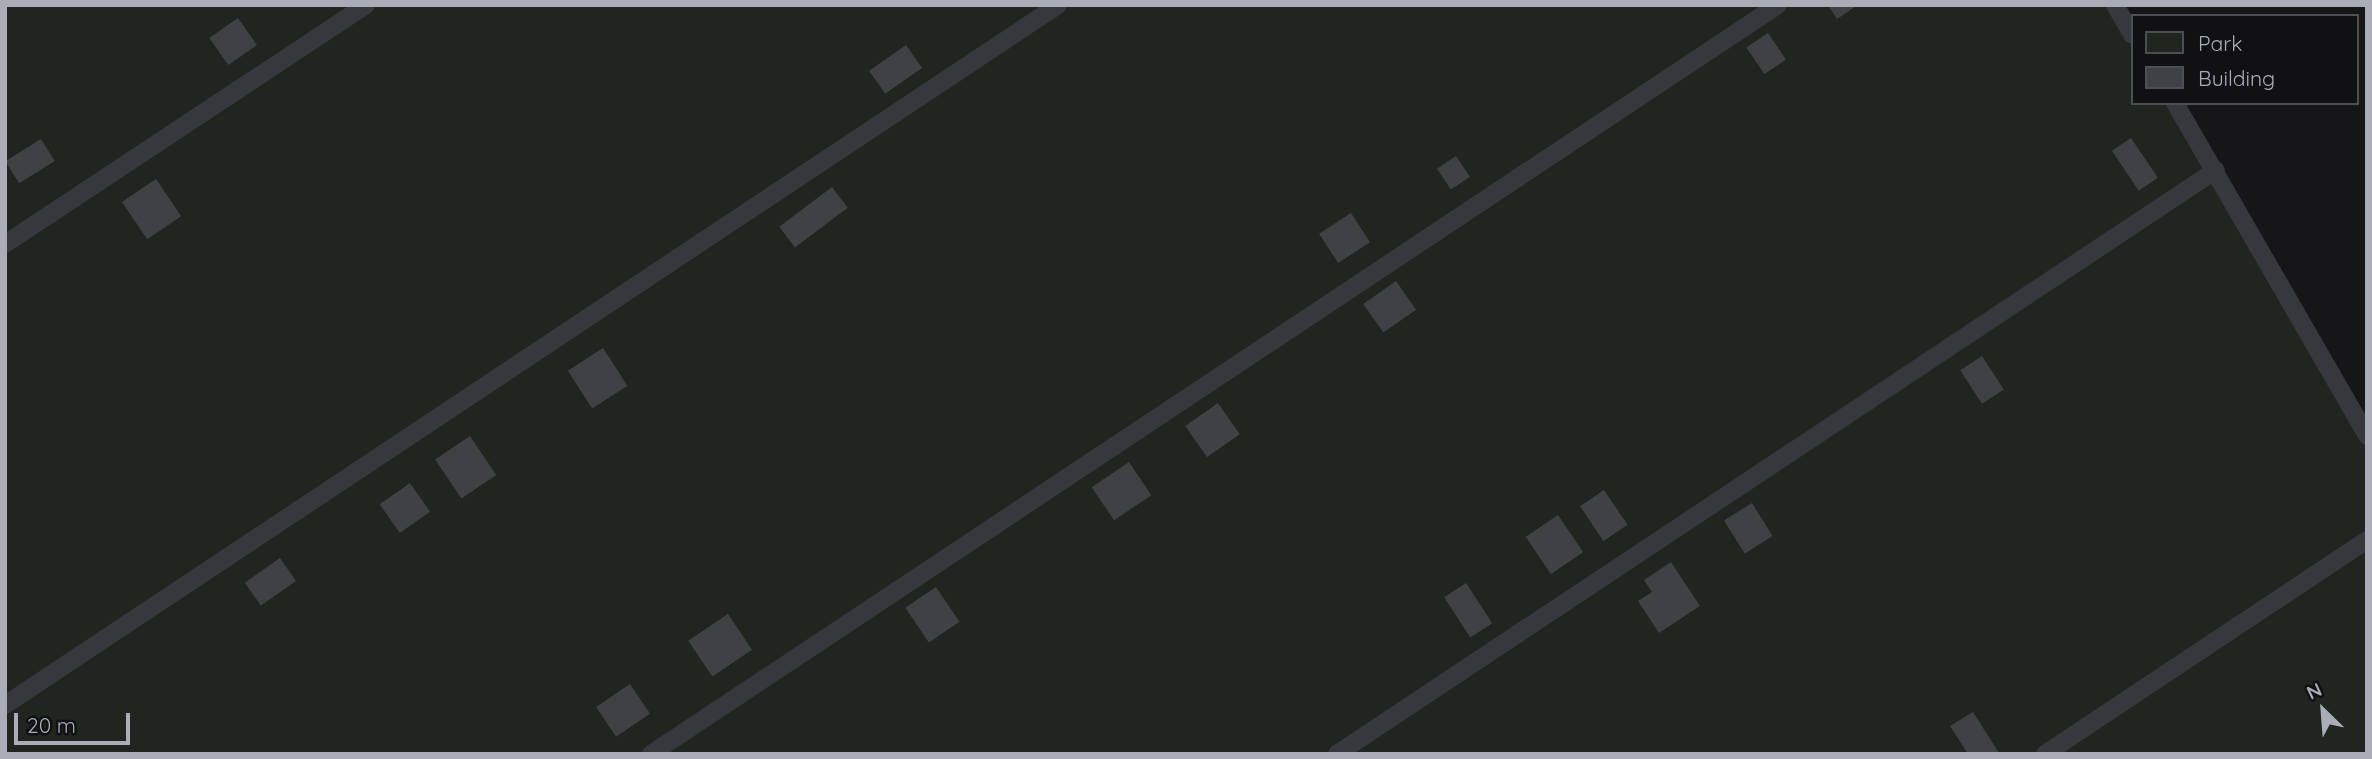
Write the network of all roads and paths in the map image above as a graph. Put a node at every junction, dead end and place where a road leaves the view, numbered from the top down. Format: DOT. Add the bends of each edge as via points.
graph roads {
  1 [pos="366,5"];
  2 [pos="1058,5"];
  3 [pos="1778,5"];
  4 [pos="2115,5"];
  5 [pos="2130,31"];
  6 [pos="2176,105"];
  7 [pos="2216,170"];
  8 [pos="5,244"];
  9 [pos="2367,435"];
  10 [pos="2367,540"];
  11 [pos="5,705"];
  12 [pos="651,754"];
  13 [pos="1337,754"];
  14 [pos="2045,754"];
  1 -- 8 [label="lane"];
  2 -- 11 [label="lane"];
  3 -- 12 [label="lane"];
  4 -- 5 [label="lane"];
  6 -- 7 [label="lane"];
  7 -- 9 [label="lane"];
  7 -- 13 [label="lane"];
  10 -- 14 [label="lane"];
}
